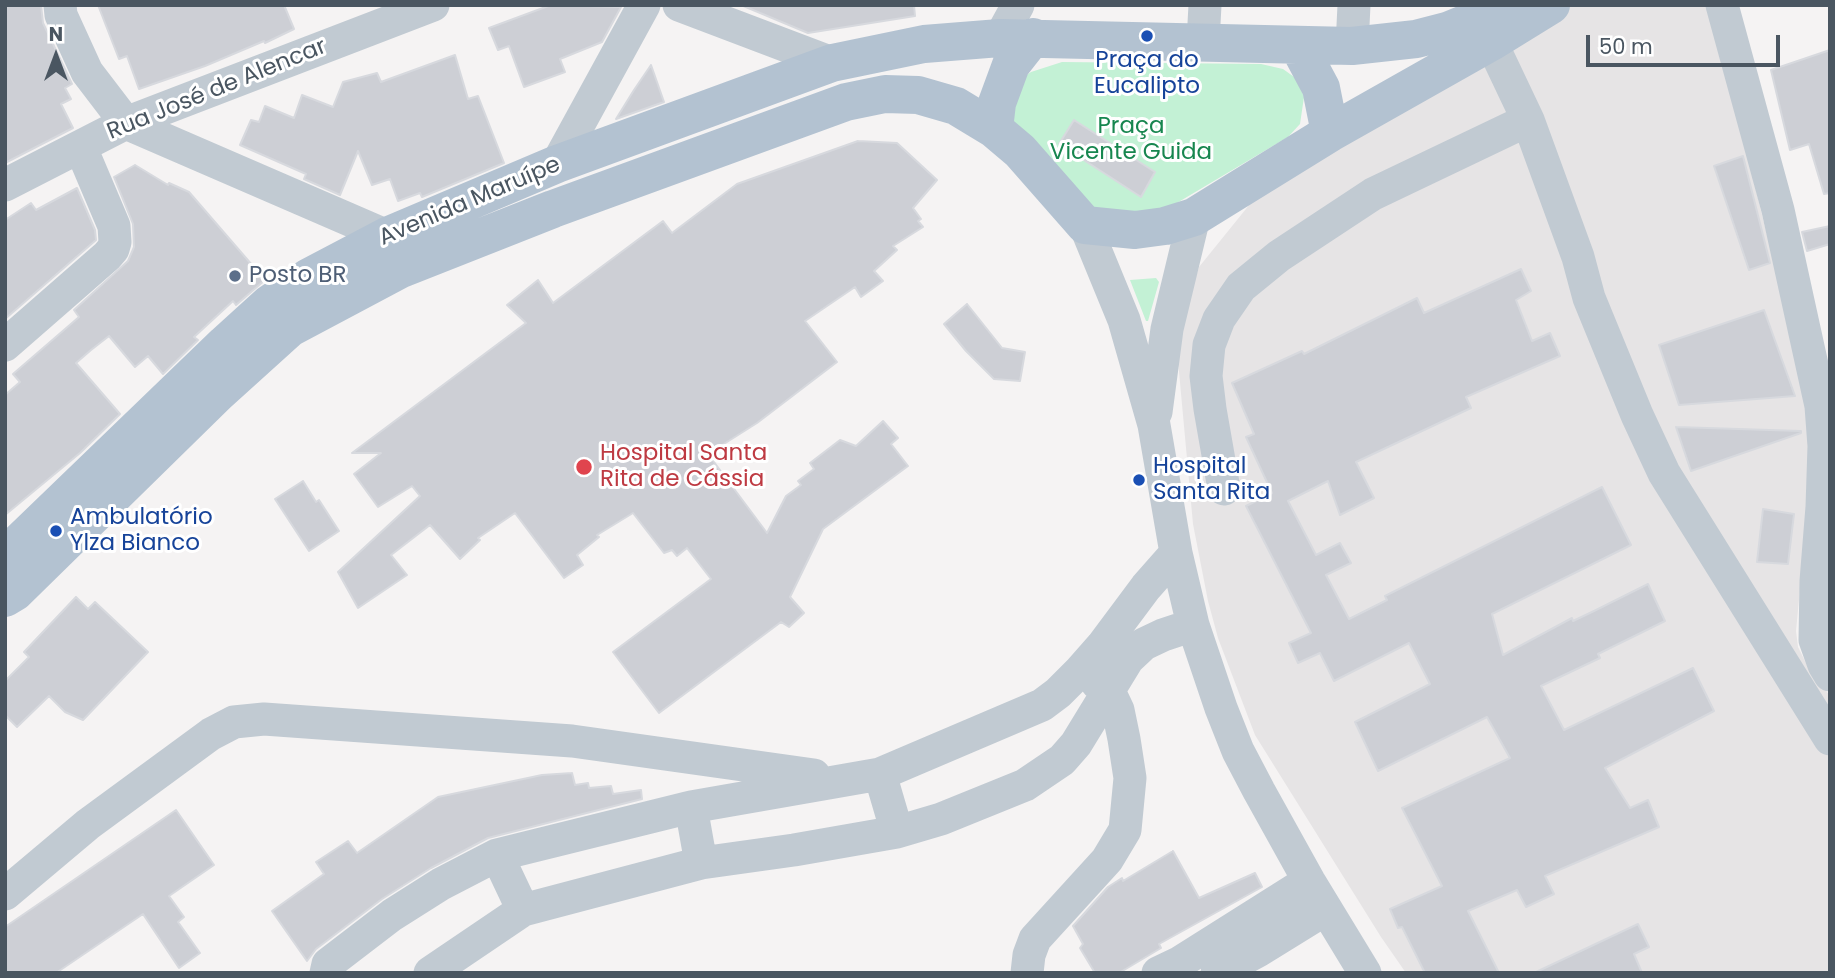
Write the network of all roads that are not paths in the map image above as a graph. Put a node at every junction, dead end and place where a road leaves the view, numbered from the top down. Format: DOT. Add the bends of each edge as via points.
graph roads {
  1 [pos="60,5"];
  2 [pos="433,5"];
  3 [pos="644,5"];
  4 [pos="679,5"];
  5 [pos="1354,5"];
  6 [pos="1511,5"];
  7 [pos="1551,5"];
  8 [pos="1722,5"];
  9 [pos="1204,24"];
  10 [pos="1017,27"];
  11 [pos="1491,42"];
  12 [pos="1298,46"];
  13 [pos="1352,46"];
  14 [pos="832,63"];
  15 [pos="1528,120"];
  16 [pos="126,122"];
  17 [pos="994,129"];
  18 [pos="1331,133"];
  19 [pos="81,148"];
  20 [pos="557,164"];
  21 [pos="5,185"];
  22 [pos="1194,217"];
  23 [pos="1085,225"];
  24 [pos="387,236"];
  25 [pos="5,345"];
  26 [pos="1154,425"];
  27 [pos="1224,489"];
  28 [pos="1176,552"];
  29 [pos="5,556"];
  30 [pos="5,598"];
  31 [pos="1194,625"];
  32 [pos="1830,675"];
  33 [pos="1069,682"];
  34 [pos="1109,691"];
  35 [pos="1089,725"];
  36 [pos="1830,739"];
  37 [pos="880,774"];
  38 [pos="841,779"];
  39 [pos="691,807"];
  40 [pos="897,832"];
  41 [pos="497,855"];
  42 [pos="701,863"];
  43 [pos="5,894"];
  44 [pos="1317,895"];
  45 [pos="523,910"];
  46 [pos="326,973"];
  47 [pos="430,973"];
  48 [pos="1027,973"];
  49 [pos="1158,973"];
  50 [pos="1217,973"];
  51 [pos="1365,973"];
  1 -- 16 [label="street" via="88,72"];
  2 -- 16 [label="street, Rua José de Alencar"];
  3 -- 20 [label="street"];
  4 -- 14 [label="street"];
  5 -- 13 [label="street"];
  6 -- 13 [label="main road" via="1447,31"];
  7 -- 11 [label="main road"];
  8 -- 32 [label="street" via="1778,210 1821,407 1823,495 1815,640"];
  9 -- 10 [label="main road"];
  9 -- 12 [label="main road"];
  10 -- 14 [label="main road, Avenida Maruípe"];
  10 -- 17 [label="main road"];
  11 -- 15 [label="street"];
  11 -- 18 [label="main road"];
  12 -- 13 [label="main road"];
  12 -- 18 [label="main road" via="1321,88"];
  14 -- 20 [label="main road, Avenida Maruípe"];
  15 -- 27 [label="street" via="1373,194 1241,287 1209,345 1206,376"];
  15 -- 36 [label="street" via="1589,298 1664,473"];
  16 -- 19 [label="street, Rua José de Alencar"];
  16 -- 24 [label="street"];
  17 -- 23 [label="main road" via="1020,151"];
  17 -- 30 [label="main road, Avenida Maruípe" via="956,106 918,95 885,94 846,102 625,181 401,269 290,328"];
  18 -- 22 [label="main road"];
  19 -- 21 [label="street, Rua José de Alencar"];
  19 -- 25 [label="street" via="114,226 113,249"];
  20 -- 24 [label="main road, Avenida Maruípe"];
  22 -- 23 [label="main road" via="1135,230"];
  22 -- 26 [label="street" via="1167,329"];
  23 -- 26 [label="street" via="1124,320"];
  24 -- 29 [label="main road, Avenida Maruípe" via="318,271 269,304"];
  26 -- 28 [label="street"];
  28 -- 31 [label="street"];
  28 -- 33 [label="street"];
  31 -- 34 [label="street" via="1144,644 1128,659"];
  31 -- 44 [label="street" via="1238,751"];
  33 -- 34 [label="street"];
  33 -- 35 [label="street"];
  33 -- 37 [label="street" via="1042,705"];
  34 -- 35 [label="street"];
  34 -- 48 [label="street" via="1118,710 1130,778 1125,830 1107,860 1035,939"];
  35 -- 40 [label="street" via="1062,760 1025,785"];
  37 -- 38 [label="street"];
  37 -- 40 [label="street"];
  38 -- 39 [label="street"];
  38 -- 43 [label="street" via="572,741 264,719 234,722 87,825"];
  39 -- 41 [label="street"];
  39 -- 42 [label="street"];
  40 -- 42 [label="street"];
  41 -- 45 [label="street"];
  41 -- 46 [label="street" via="392,915 328,964"];
  42 -- 45 [label="street"];
  44 -- 49 [label="street"];
  44 -- 50 [label="street" via="1258,951"];
  44 -- 51 [label="street"];
  45 -- 47 [label="street"];
}
